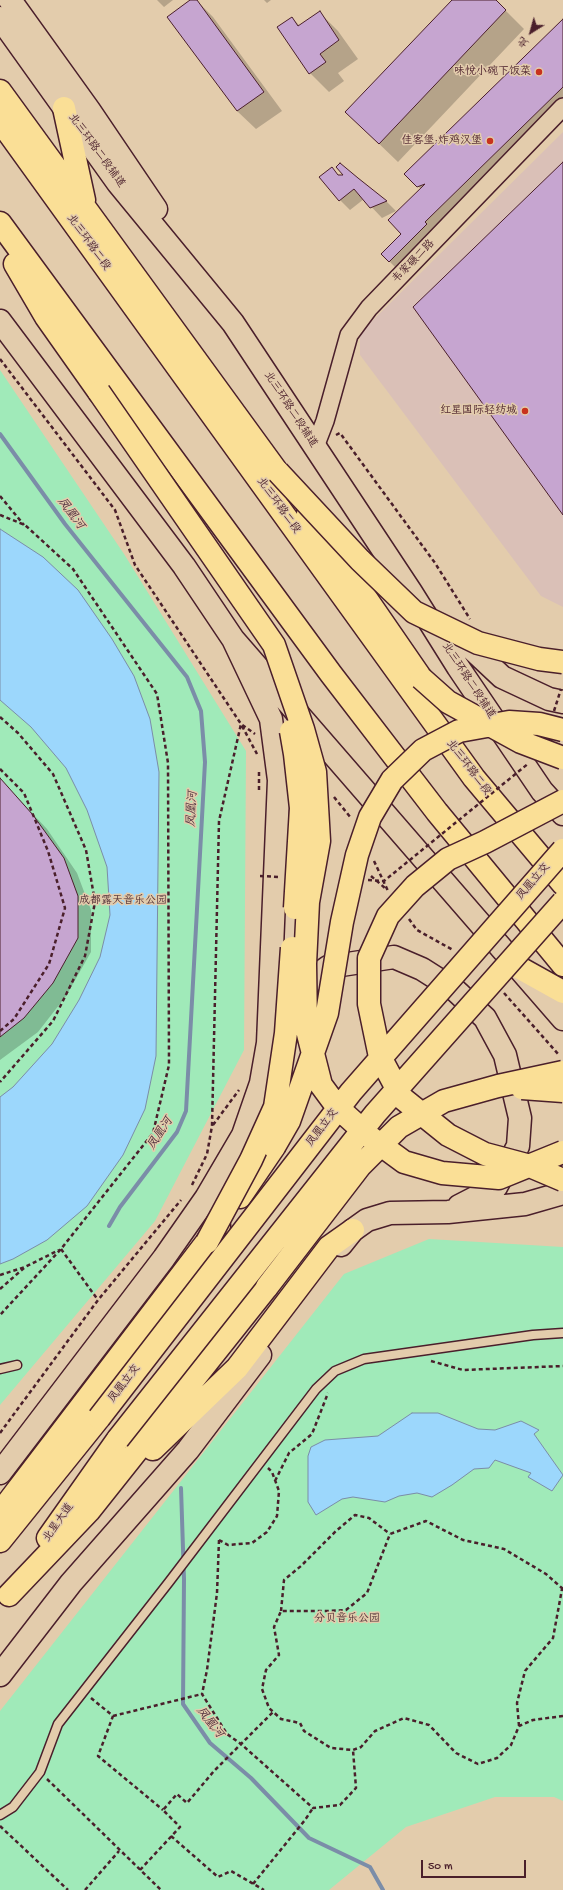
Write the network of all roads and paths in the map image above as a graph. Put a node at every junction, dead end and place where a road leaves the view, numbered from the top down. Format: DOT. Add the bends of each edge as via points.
graph roads {
  1 [pos="10,0"];
  2 [pos="0,18"];
  3 [pos="0,92"];
  4 [pos="563,107"];
  5 [pos="64,108"];
  6 [pos="0,121"];
  7 [pos="85,207"];
  8 [pos="0,223"];
  9 [pos="0,238"];
  10 [pos="0,321"];
  11 [pos="233,323"];
  12 [pos="315,447"];
  13 [pos="278,472"];
  14 [pos="0,496"];
  15 [pos="1,514"];
  16 [pos="25,525"];
  17 [pos="411,592"];
  18 [pos="470,620"];
  19 [pos="233,639"];
  20 [pos="274,646"];
  21 [pos="563,662"];
  22 [pos="560,709"];
  23 [pos="0,718"];
  24 [pos="258,756"];
  25 [pos="563,758"];
  26 [pos="532,760"];
  27 [pos="258,764"];
  28 [pos="0,769"];
  29 [pos="259,795"];
  30 [pos="563,801"];
  31 [pos="563,814"];
  32 [pos="563,850"];
  33 [pos="260,876"];
  34 [pos="283,877"];
  35 [pos="361,880"];
  36 [pos="563,884"];
  37 [pos="563,902"];
  38 [pos="563,965"];
  39 [pos="518,967"];
  40 [pos="563,992"];
  41 [pos="563,1019"];
  42 [pos="0,1031"];
  43 [pos="268,1043"];
  44 [pos="563,1072"];
  45 [pos="0,1082"];
  46 [pos="242,1086"];
  47 [pos="498,1086"];
  48 [pos="563,1092"];
  49 [pos="212,1126"];
  50 [pos="563,1152"];
  51 [pos="530,1166"];
  52 [pos="563,1180"];
  53 [pos="191,1186"];
  54 [pos="563,1193"];
  55 [pos="182,1199"];
  56 [pos="448,1212"];
  57 [pos="353,1230"];
  58 [pos="207,1242"];
  59 [pos="61,1249"];
  60 [pos="25,1267"];
  61 [pos="0,1275"];
  62 [pos="0,1289"];
  63 [pos="98,1300"];
  64 [pos="0,1315"];
  65 [pos="563,1334"];
  66 [pos="404,1353"];
  67 [pos="17,1365"];
  68 [pos="563,1366"];
  69 [pos="0,1369"];
  70 [pos="330,1386"];
  71 [pos="0,1433"];
  72 [pos="261,1461"];
  73 [pos="0,1473"];
  74 [pos="275,1481"];
  75 [pos="89,1511"];
  76 [pos="0,1513"];
  77 [pos="390,1534"];
  78 [pos="204,1536"];
  79 [pos="219,1540"];
  80 [pos="0,1541"];
  81 [pos="563,1589"];
  82 [pos="4,1600"];
  83 [pos="281,1611"];
  84 [pos="0,1675"];
  85 [pos="83,1692"];
  86 [pos="202,1694"];
  87 [pos="273,1712"];
  88 [pos="113,1716"];
  89 [pos="563,1716"];
  90 [pos="519,1726"];
  91 [pos="241,1744"];
  92 [pos="353,1750"];
  93 [pos="40,1772"];
  94 [pos="313,1808"];
  95 [pos="163,1810"];
  96 [pos="0,1815"];
  97 [pos="0,1826"];
  98 [pos="171,1836"];
  99 [pos="119,1851"];
  100 [pos="140,1870"];
  101 [pos="253,1884"];
  102 [pos="68,1890"];
  103 [pos="84,1890"];
  104 [pos="161,1890"];
  105 [pos="264,1890"];
  1 -- 11 [label="main road" via="89,110"];
  2 -- 5 [label="main road, 北三环路二段辅道"];
  3 -- 7 [label="highway"];
  4 -- 12 [label="street, 韦家碾二路" via="369,308 349,335 325,421"];
  5 -- 7 [label="highway"];
  5 -- 11 [label="main road, 北三环路二段辅道" via="118,182"];
  6 -- 36 [label="highway, 北三环路二段" via="474,778"];
  7 -- 13 [label="highway"];
  8 -- 38 [label="highway" via="436,812"];
  9 -- 20 [label="highway, bridge" via="46,318"];
  10 -- 19 [label="main road" via="184,566"];
  11 -- 12 [label="main road, 北三环路二段辅道"];
  12 -- 17 [label="main road, 北三环路二段辅道"];
  12 -- 18 [label="path" via="340,433 434,563"];
  13 -- 21 [label="highway, bridge" via="360,560 414,612 478,643 540,659"];
  13 -- 25 [label="highway, bridge" via="421,678 448,702 521,742"];
  14 -- 16 [label="path"];
  15 -- 16 [label="path"];
  16 -- 59 [label="path" via="73,569 157,694 168,763 168,1065 153,1133"];
  17 -- 22 [label="main road" via="502,677 549,699"];
  17 -- 31 [label="main road, 北三环路二段辅道" via="538,785"];
  19 -- 39 [label="main road"];
  19 -- 43 [label="main road" via="271,719 279,780"];
  20 -- 51 [label="highway, bridge" via="315,772 319,841 308,902 306,1026 321,1085 348,1118 404,1162 442,1173 499,1178"];
  20 -- 58 [label="highway, bridge" via="295,754 301,808 286,1033 275,1107 251,1160"];
  22 -- 58 [label="highway, bridge" via="539,724 509,722 459,731 424,750 392,780 370,817 357,855 342,922 327,1013 289,1121 232,1210"];
  23 -- 45 [label="path" via="18,733 53,774 86,850 95,902 85,956 54,1021"];
  24 -- 49 [label="path" via="241,724 219,821"];
  26 -- 35 [label="path, bridge" via="384,880"];
  27 -- 29 [label="path"];
  28 -- 42 [label="path" via="24,793 48,850 65,908 49,964 14,1019"];
  30 -- 51 [label="highway, bridge" via="448,859 415,886 388,916 369,958 369,1004 380,1057 402,1098 454,1138 485,1154"];
  32 -- 80 [label="highway, 凤凰立交, bridge" via="351,1092 99,1418"];
  33 -- 34 [label="path, bridge"];
  37 -- 82 [label="highway, 北星大道, bridge" via="374,1114 118,1439"];
  39 -- 40 [label="highway"];
  39 -- 41 [label="main road"];
  43 -- 56 [label="main road" via="313,978 328,967 394,957 422,969 455,990 486,1018 506,1055 520,1118 518,1146 496,1186"];
  43 -- 73 [label="main road" via="261,1083 243,1135 206,1198 164,1258"];
  44 -- 47 [label="highway, bridge"];
  46 -- 49 [label="path"];
  47 -- 48 [label="highway, bridge"];
  47 -- 75 [label="highway, bridge" via="444,1101 399,1127 360,1166"];
  49 -- 53 [label="path" via="207,1154"];
  50 -- 51 [label="highway, bridge"];
  51 -- 52 [label="highway, bridge"];
  54 -- 56 [label="main road" via="525,1204"];
  55 -- 63 [label="path"];
  56 -- 57 [label="main road" via="390,1213 367,1220"];
  57 -- 75 [label="highway" via="329,1247 237,1368"];
  57 -- 84 [label="main road" via="188,1450 71,1583"];
  58 -- 76 [label="highway"];
  59 -- 60 [label="path"];
  59 -- 63 [label="path"];
  59 -- 64 [label="path"];
  60 -- 61 [label="path"];
  60 -- 62 [label="path"];
  63 -- 71 [label="path"];
  65 -- 66 [label="lane" via="533,1335"];
  66 -- 68 [label="path" via="463,1370"];
  66 -- 72 [label="lane" via="364,1359 334,1371 316,1389"];
  67 -- 69 [label="lane"];
  70 -- 74 [label="path" via="312,1434 289,1453"];
  72 -- 74 [label="path" via="272,1472"];
  72 -- 78 [label="lane"];
  74 -- 79 [label="path" via="279,1491 277,1516 267,1532 252,1543 228,1544"];
  75 -- 82 [label="highway"];
  77 -- 81 [label="path" via="426,1521 463,1540 504,1549 546,1574"];
  77 -- 83 [label="path" via="366,1593 346,1610"];
  77 -- 83 [label="path" via="369,1518 355,1516 284,1580"];
  78 -- 79 [label="path"];
  78 -- 85 [label="lane"];
  79 -- 86 [label="path" via="217,1593"];
  81 -- 90 [label="path" via="553,1638 525,1671 517,1703"];
  83 -- 87 [label="path" via="274,1628 279,1655 266,1670 262,1689"];
  85 -- 88 [label="path"];
  85 -- 93 [label="lane" via="58,1724"];
  86 -- 88 [label="path"];
  86 -- 91 [label="path" via="227,1734"];
  87 -- 91 [label="path"];
  87 -- 92 [label="path" via="281,1719 300,1723 304,1731 331,1748"];
  88 -- 95 [label="path" via="98,1756"];
  89 -- 90 [label="path" via="533,1720"];
  90 -- 92 [label="path" via="511,1745 497,1758 478,1764 456,1753 429,1726 404,1718 374,1731 361,1746"];
  91 -- 94 [label="path"];
  91 -- 95 [label="path" via="186,1803 177,1794"];
  92 -- 94 [label="path" via="356,1788 340,1805"];
  93 -- 96 [label="lane" via="13,1807"];
  93 -- 99 [label="path"];
  94 -- 101 [label="path"];
  95 -- 98 [label="path" via="180,1827"];
  97 -- 102 [label="path"];
  98 -- 100 [label="path"];
  98 -- 101 [label="path" via="218,1877 231,1871"];
  99 -- 100 [label="path"];
  99 -- 103 [label="path"];
  100 -- 104 [label="path"];
  101 -- 105 [label="path"];
}
